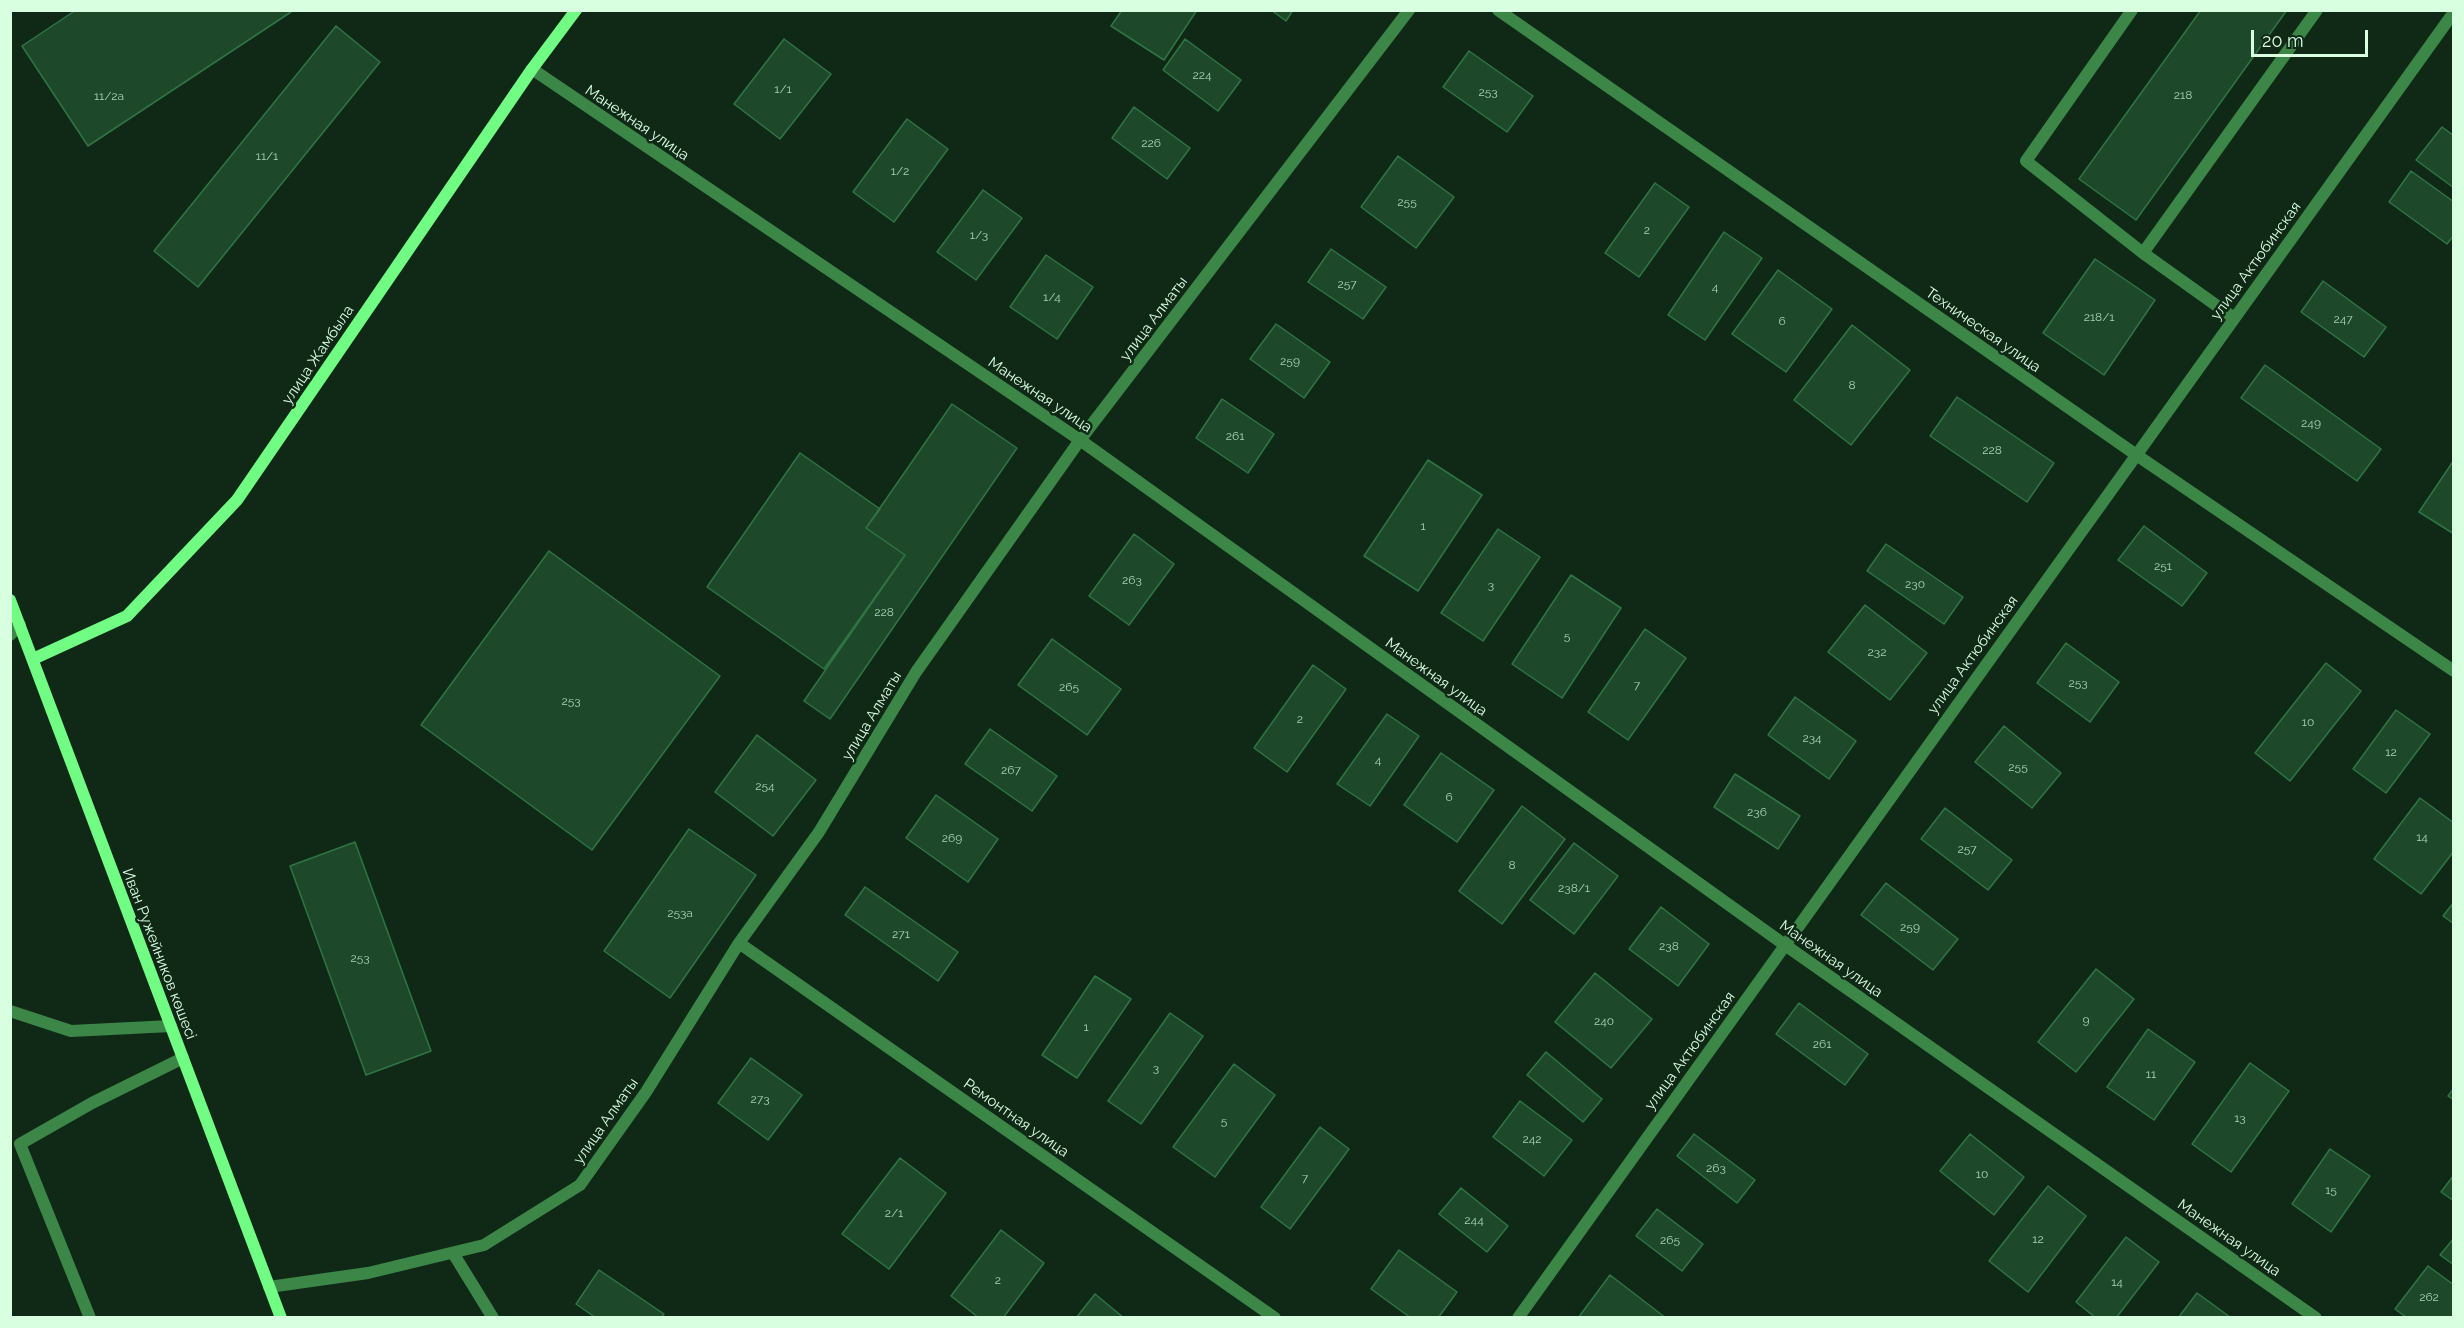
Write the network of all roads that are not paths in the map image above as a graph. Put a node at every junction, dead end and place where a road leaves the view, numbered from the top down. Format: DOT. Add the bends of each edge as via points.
graph roads {
  1 [pos="576,10"];
  2 [pos="1409,10"];
  3 [pos="1498,10"];
  4 [pos="2132,10"];
  5 [pos="2317,10"];
  6 [pos="2454,12"];
  7 [pos="532,69"];
  8 [pos="2143,253"];
  9 [pos="2234,318"];
  10 [pos="1080,440"];
  11 [pos="2135,454"];
  12 [pos="10,600"];
  13 [pos="20,625"];
  14 [pos="10,635"];
  15 [pos="33,659"];
  16 [pos="2454,671"];
  17 [pos="739,943"];
  18 [pos="1785,945"];
  19 [pos="10,1011"];
  20 [pos="171,1026"];
  21 [pos="183,1058"];
  22 [pos="453,1253"];
  23 [pos="269,1287"];
  24 [pos="90,1317"];
  25 [pos="280,1317"];
  26 [pos="493,1317"];
  27 [pos="1275,1317"];
  28 [pos="1518,1317"];
  29 [pos="2316,1317"];
  1 -- 7 [label="street, улица Жамбыла"];
  2 -- 10 [label="street, улица Алматы"];
  3 -- 11 [label="street, Техническая улица"];
  4 -- 8 [label="street" via="2026,161"];
  5 -- 8 [label="street"];
  6 -- 9 [label="street, улица Актюбинская"];
  7 -- 10 [label="street, Манежная улица"];
  7 -- 15 [label="street, улица Жамбыла" via="237,500 127,616"];
  8 -- 9 [label="street"];
  9 -- 11 [label="street, улица Актюбинская"];
  10 -- 17 [label="street, улица Алматы" via="916,672 819,832"];
  10 -- 18 [label="street, Манежная улица"];
  11 -- 16 [label="street, Техническая улица"];
  11 -- 18 [label="street, улица Актюбинская"];
  12 -- 13 [label="street, Иван Ружейников көшесі"];
  13 -- 14 [label="street"];
  13 -- 15 [label="street, Иван Ружейников көшесі"];
  15 -- 20 [label="street, Иван Ружейников көшесі"];
  17 -- 22 [label="street, улица Алматы" via="646,1092 580,1185 484,1245"];
  17 -- 27 [label="street, Ремонтная улица"];
  18 -- 28 [label="street, улица Актюбинская"];
  18 -- 29 [label="street, Манежная улица"];
  19 -- 20 [label="street" via="71,1030"];
  20 -- 21 [label="street, Иван Ружейников көшесі"];
  21 -- 23 [label="street, Иван Ружейников көшесі"];
  21 -- 24 [label="street" via="20,1144"];
  22 -- 23 [label="street, улица Алматы" via="368,1273"];
  22 -- 26 [label="street"];
  23 -- 25 [label="street, Иван Ружейников көшесі"];
}
